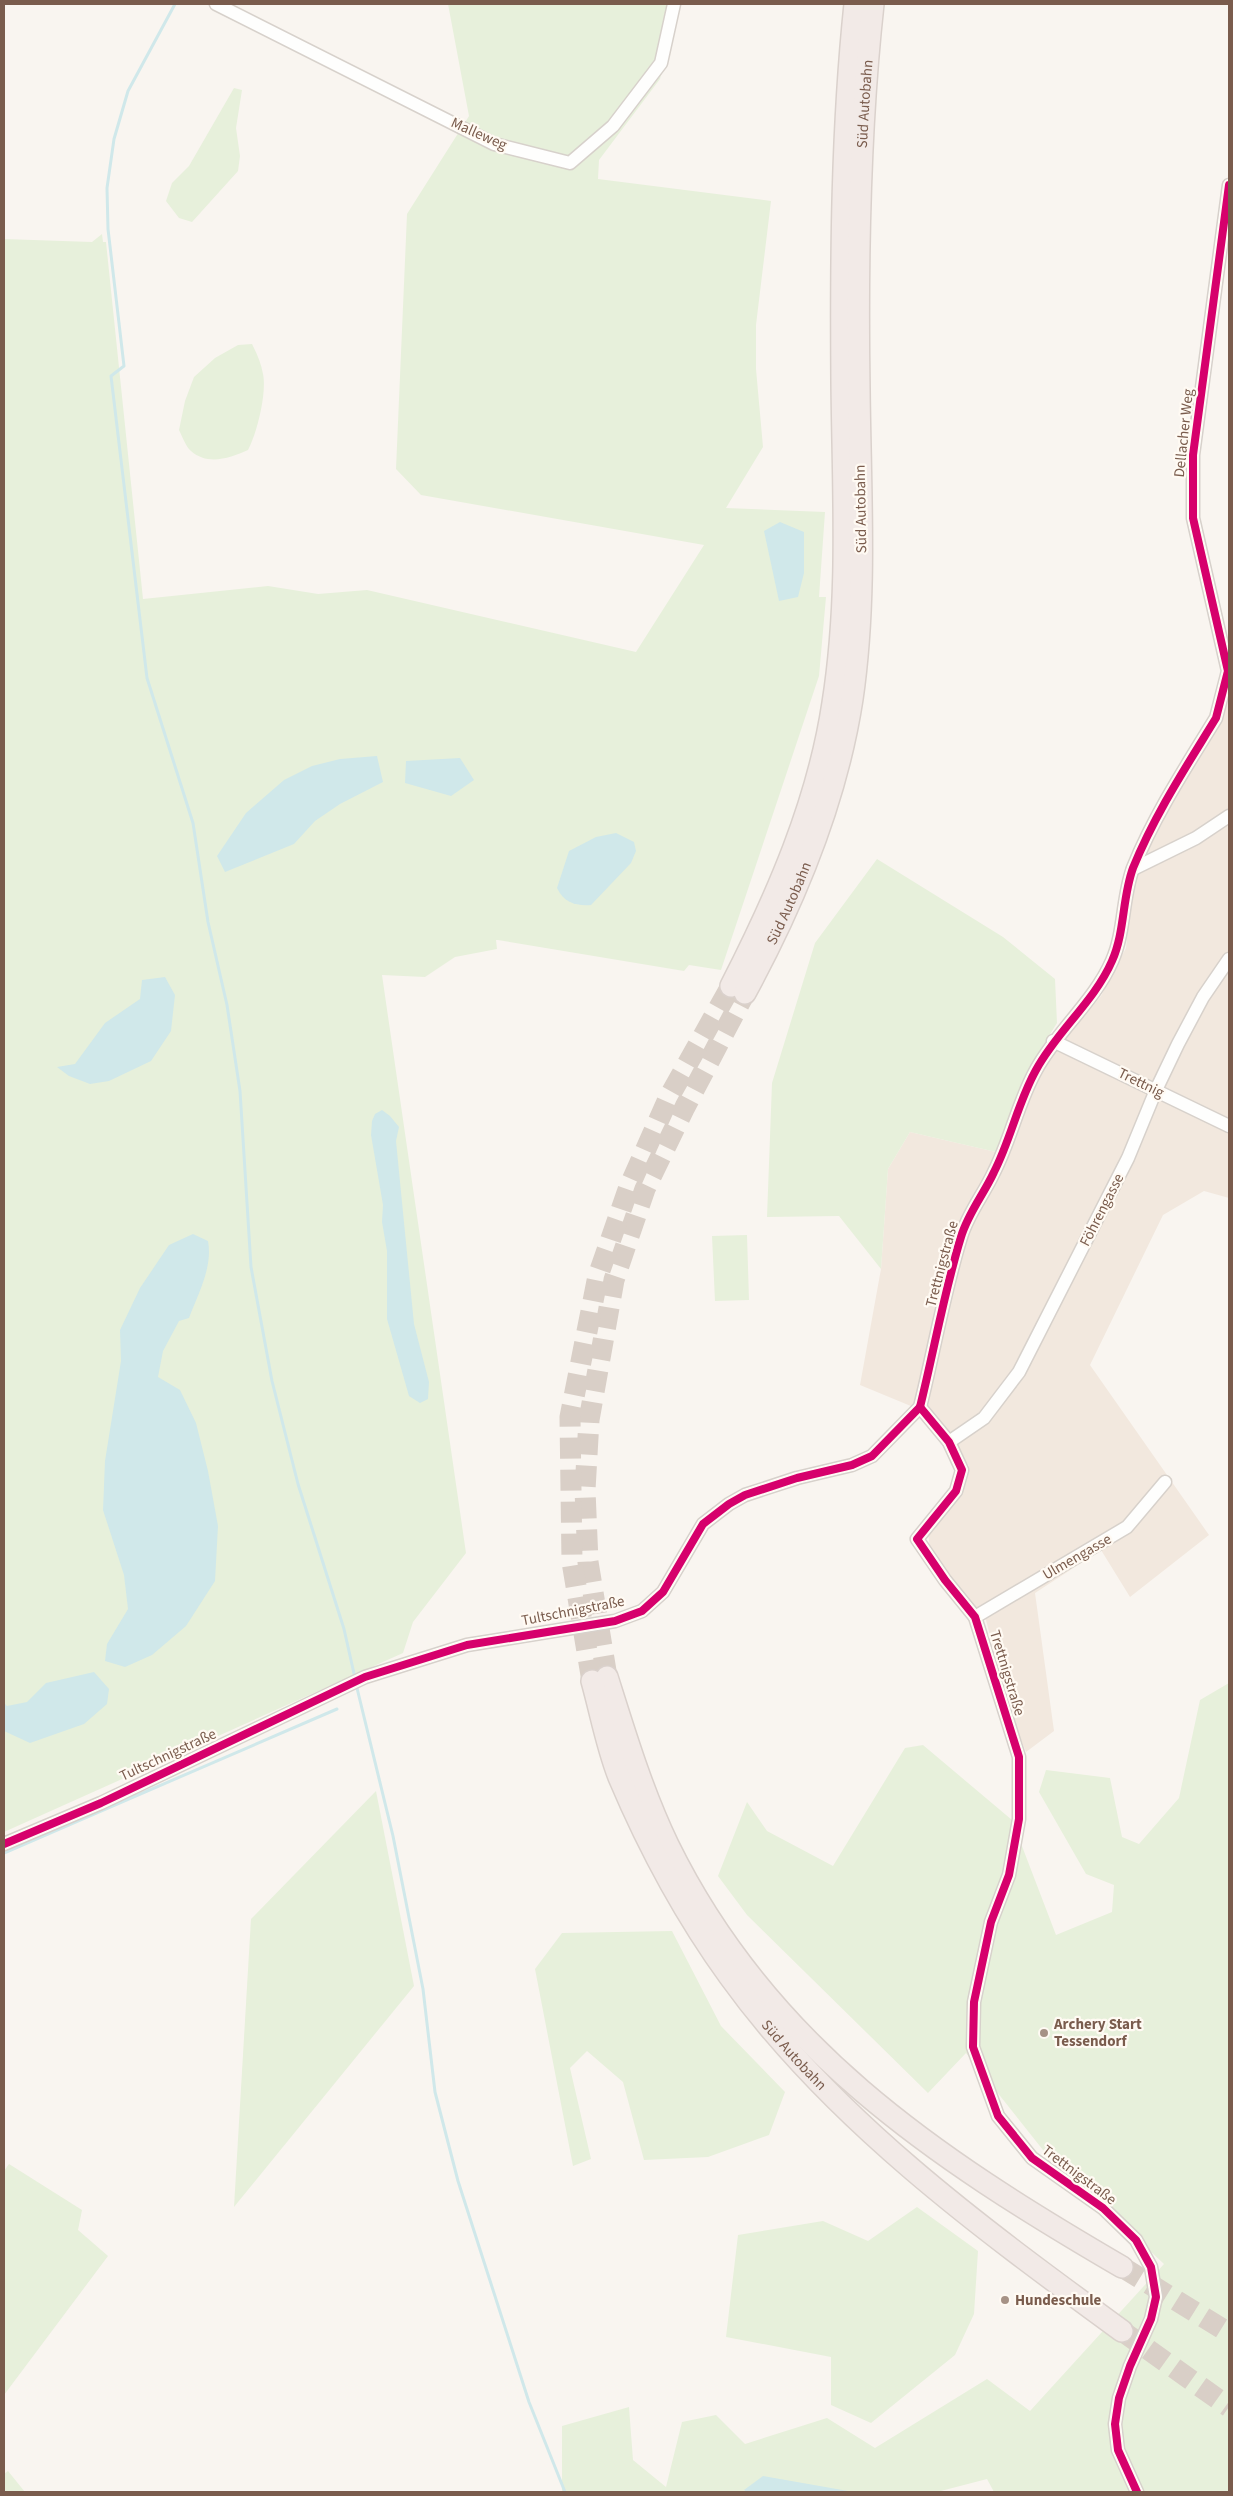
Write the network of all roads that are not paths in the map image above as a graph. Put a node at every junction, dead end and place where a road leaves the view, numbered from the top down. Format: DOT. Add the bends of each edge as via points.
graph roads {
  1 [pos="216,4"];
  2 [pos="674,4"];
  3 [pos="855,4"];
  4 [pos="872,4"];
  5 [pos="1229,185"];
  6 [pos="1229,670"];
  7 [pos="1229,816"];
  8 [pos="1133,869"];
  9 [pos="1229,959"];
  10 [pos="1053,1041"];
  11 [pos="1156,1090"];
  12 [pos="1229,1126"];
  13 [pos="920,1407"];
  14 [pos="949,1442"];
  15 [pos="1165,1482"];
  16 [pos="975,1617"];
  17 [pos="4,1844"];
  18 [pos="1122,2268"];
  19 [pos="1122,2331"];
  20 [pos="1136,2492"];
  1 -- 2 [label="street, Malleweg" via="494,144 570,163 613,126 660,63"];
  3 -- 4 [label="highway, Süd Autobahn" via="841,267 845,538 842,630 833,704 818,774 800,833 738,990 774,939 818,833 837,770 852,700 862,540 858,301 862,156"];
  5 -- 6 [label="street, Dellacher Weg" via="1193,455 1193,518"];
  6 -- 8 [label="street, Dellacher Weg" via="1216,718 1164,803"];
  7 -- 8 [label="street" via="1196,838"];
  8 -- 10 [label="street, Trettnigstraße" via="1112,960 1096,989"];
  9 -- 11 [label="street, Föhrengasse" via="1193,1015"];
  10 -- 11 [label="street, Trettnig"];
  10 -- 13 [label="street, Trettnigstraße" via="1030,1081 994,1173 961,1235"];
  11 -- 12 [label="street, Trettnig"];
  11 -- 14 [label="street, Föhrengasse" via="1128,1158 1019,1372 984,1418"];
  13 -- 14 [label="street, Trettnigstraße"];
  13 -- 17 [label="street, Tultschnigstraße" via="872,1456 852,1465 745,1494 729,1504 703,1524 663,1592 642,1611 615,1620 467,1645 366,1676 101,1803"];
  14 -- 16 [label="street, Trettnigstraße" via="962,1470 956,1491 916,1539"];
  15 -- 16 [label="street, Ulmengasse" via="1128,1528"];
  16 -- 20 [label="street, Trettnigstraße" via="1019,1757 1019,1819 1009,1875 991,1922 974,2002 973,2047 998,2116 1032,2158 1103,2208 1136,2240 1151,2267 1156,2297 1151,2319 1130,2366 1115,2424 1118,2450"];
  18 -- 19 [label="highway, Süd Autobahn" via="957,2166 889,2116 824,2059 772,2003 743,1968 714,1924 668,1845 599,1679 618,1775 652,1848 673,1890 705,1940 760,2016 873,2134 935,2188"];
}
